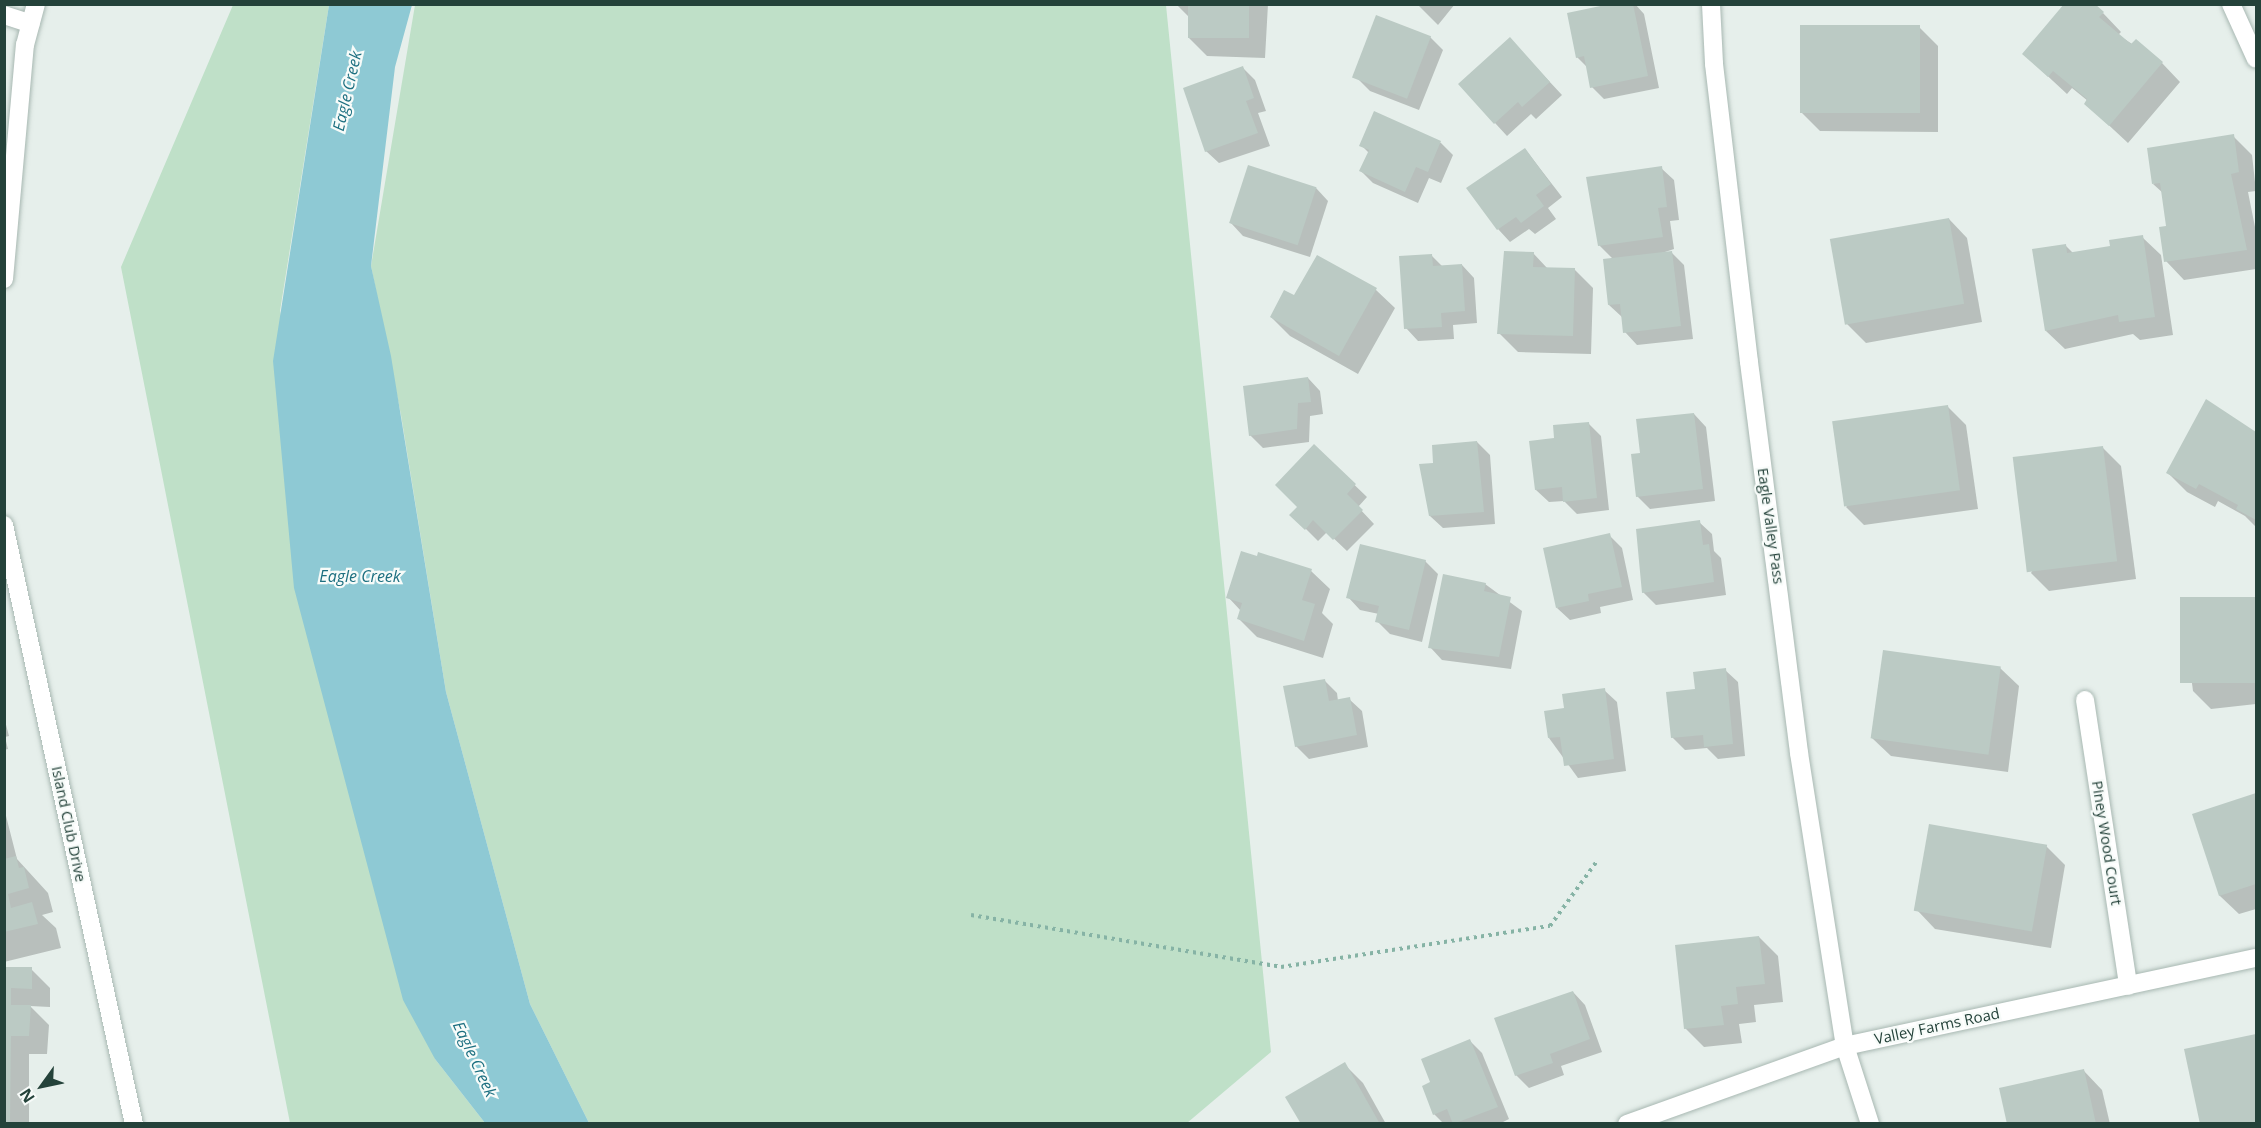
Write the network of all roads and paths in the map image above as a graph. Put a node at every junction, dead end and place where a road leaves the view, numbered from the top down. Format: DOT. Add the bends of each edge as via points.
graph roads {
  1 [pos="36,4"];
  2 [pos="1711,4"];
  3 [pos="2231,4"];
  4 [pos="4,15"];
  5 [pos="31,24"];
  6 [pos="2256,59"];
  7 [pos="4,279"];
  8 [pos="4,525"];
  9 [pos="2085,700"];
  10 [pos="1597,861"];
  11 [pos="971,915"];
  12 [pos="2256,958"];
  13 [pos="2128,986"];
  14 [pos="1845,1046"];
  15 [pos="134,1124"];
  16 [pos="1627,1124"];
  17 [pos="1870,1124"];
  1 -- 5 [label="street"];
  2 -- 14 [label="street, Eagle Valley Pass" via="1743,317 1799,753"];
  3 -- 6 [label="street"];
  4 -- 5 [label="street"];
  5 -- 7 [label="street" via="25,45"];
  8 -- 15 [label="street, Island Club Drive"];
  9 -- 13 [label="street, Piney Wood Court"];
  10 -- 11 [label="path" via="1550,926 1281,967"];
  12 -- 13 [label="street, Valley Farms Road"];
  13 -- 14 [label="street, Valley Farms Road"];
  14 -- 16 [label="street, Valley Farms Road"];
  14 -- 17 [label="street, Eagle Valley Pass"];
}
